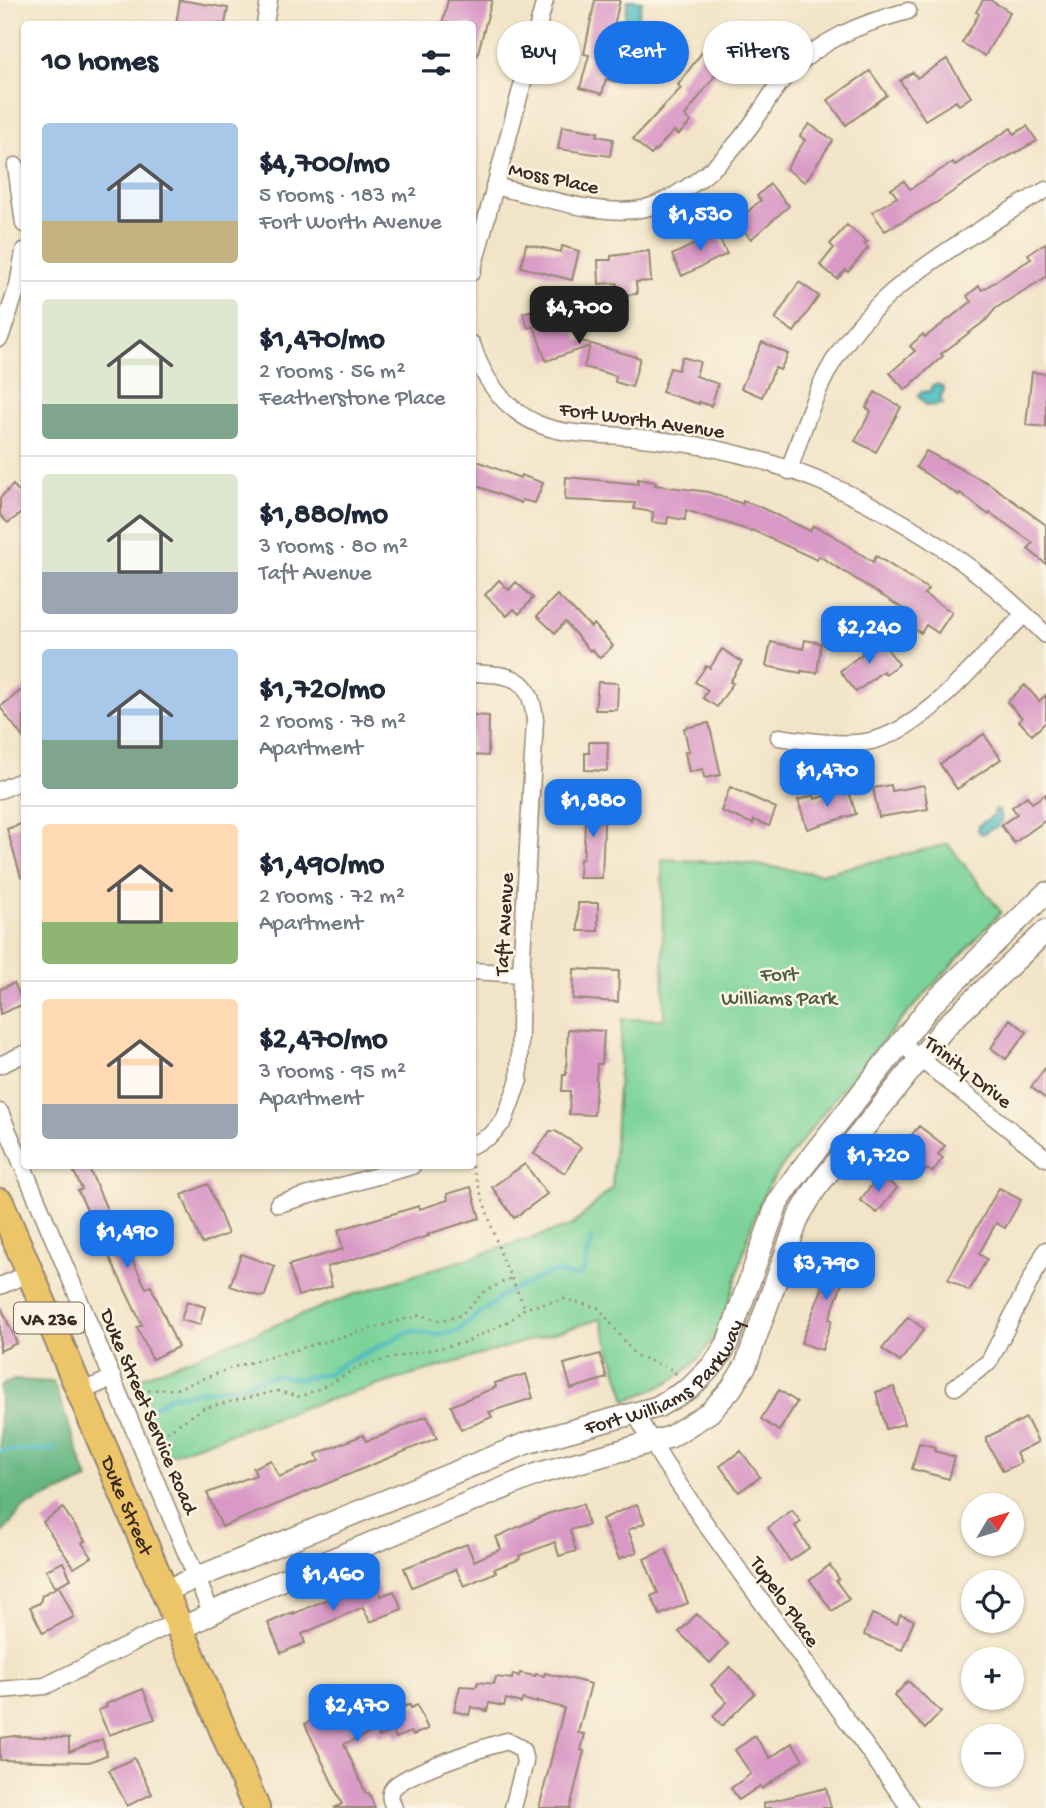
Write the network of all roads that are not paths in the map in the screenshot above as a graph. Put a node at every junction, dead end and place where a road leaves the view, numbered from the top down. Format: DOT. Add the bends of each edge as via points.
graph roads {
  1 [pos="269,0"];
  2 [pos="545,0"];
  3 [pos="908,11"];
  4 [pos="266,21"];
  5 [pos="14,166"];
  6 [pos="494,186"];
  7 [pos="1046,190"];
  8 [pos="21,207"];
  9 [pos="476,256"];
  10 [pos="21,268"];
  11 [pos="0,338"];
  12 [pos="476,354"];
  13 [pos="789,471"];
  14 [pos="1024,615"];
  15 [pos="1046,635"];
  16 [pos="476,673"];
  17 [pos="779,737"];
  18 [pos="21,781"];
  19 [pos="0,790"];
  20 [pos="1046,893"];
  21 [pos="1045,933"];
  22 [pos="476,971"];
  23 [pos="521,974"];
  24 [pos="900,1043"];
  25 [pos="21,1055"];
  26 [pos="918,1058"];
  27 [pos="0,1065"];
  28 [pos="0,1112"];
  29 [pos="476,1143"];
  30 [pos="1046,1158"];
  31 [pos="21,1161"];
  32 [pos="24,1169"];
  33 [pos="401,1169"];
  34 [pos="0,1202"];
  35 [pos="278,1203"];
  36 [pos="1046,1250"];
  37 [pos="30,1273"];
  38 [pos="0,1286"];
  39 [pos="113,1378"];
  40 [pos="955,1387"];
  41 [pos="80,1392"];
  42 [pos="635,1413"];
  43 [pos="652,1442"];
  44 [pos="197,1577"];
  45 [pos="164,1591"];
  46 [pos="211,1612"];
  47 [pos="179,1625"];
  48 [pos="0,1690"];
  49 [pos="256,1808"];
  50 [pos="394,1808"];
  51 [pos="513,1808"];
  52 [pos="910,1808"];
  1 -- 4 [label="street"];
  2 -- 6 [label="street"];
  3 -- 6 [label="street, Moss Place" via="844,32 803,60 774,91 727,157 666,200 640,209 608,210"];
  5 -- 8 [label="street"];
  6 -- 9 [label="street"];
  7 -- 13 [label="street" via="909,276 873,309 821,384"];
  10 -- 11 [label="street"];
  12 -- 13 [label="street, Fort Worth Avenue" via="495,392 539,424 562,431 700,446"];
  13 -- 14 [label="street, Fort Worth Avenue" via="855,496 918,532 963,562"];
  14 -- 15 [label="street, Fort Worth Avenue"];
  14 -- 17 [label="street" via="914,722 863,743"];
  16 -- 23 [label="street, Taft Avenue" via="519,680 531,697 535,720"];
  18 -- 19 [label="street"];
  20 -- 24 [label="street, Fort Williams Parkway" via="929,1007"];
  21 -- 26 [label="street, Fort Williams Parkway"];
  22 -- 23 [label="street"];
  23 -- 29 [label="street, Taft Avenue" via="516,1094 504,1121"];
  24 -- 26 [label="street, Trinity Drive"];
  24 -- 42 [label="street, Fort Williams Parkway" via="777,1204 727,1344 714,1364 690,1388 657,1407"];
  25 -- 27 [label="street"];
  26 -- 30 [label="street, Trinity Drive"];
  26 -- 43 [label="street, Fort Williams Parkway" via="799,1216 746,1365 731,1389 710,1412 670,1437"];
  28 -- 31 [label="street, Duke Street Service Road"];
  32 -- 39 [label="street, Duke Street Service Road"];
  33 -- 35 [label="street"];
  34 -- 37 [label="main road, Duke Street / VA 236"];
  36 -- 40 [label="street" via="989,1362"];
  37 -- 38 [label="street"];
  37 -- 41 [label="main road, Duke Street / VA 236"];
  39 -- 41 [label="street"];
  39 -- 44 [label="street, Duke Street Service Road"];
  41 -- 45 [label="main road, Duke Street / VA 236"];
  42 -- 43 [label="street, Tupelo Place"];
  42 -- 44 [label="street, Fort Williams Parkway" via="527,1443"];
  43 -- 46 [label="street, Fort Williams Parkway" via="540,1473"];
  43 -- 52 [label="street, Tupelo Place" via="783,1634"];
  44 -- 45 [label="street, Fort Williams Parkway"];
  44 -- 46 [label="street, Duke Street Service Road"];
  45 -- 47 [label="main road, Duke Street / VA 236"];
  46 -- 47 [label="street, Fort Williams Parkway"];
  47 -- 48 [label="street" via="45,1686"];
  47 -- 49 [label="main road, Duke Street / VA 236"];
  50 -- 51 [label="street" via="392,1788 408,1777 508,1741 522,1749 525,1762"];
}
